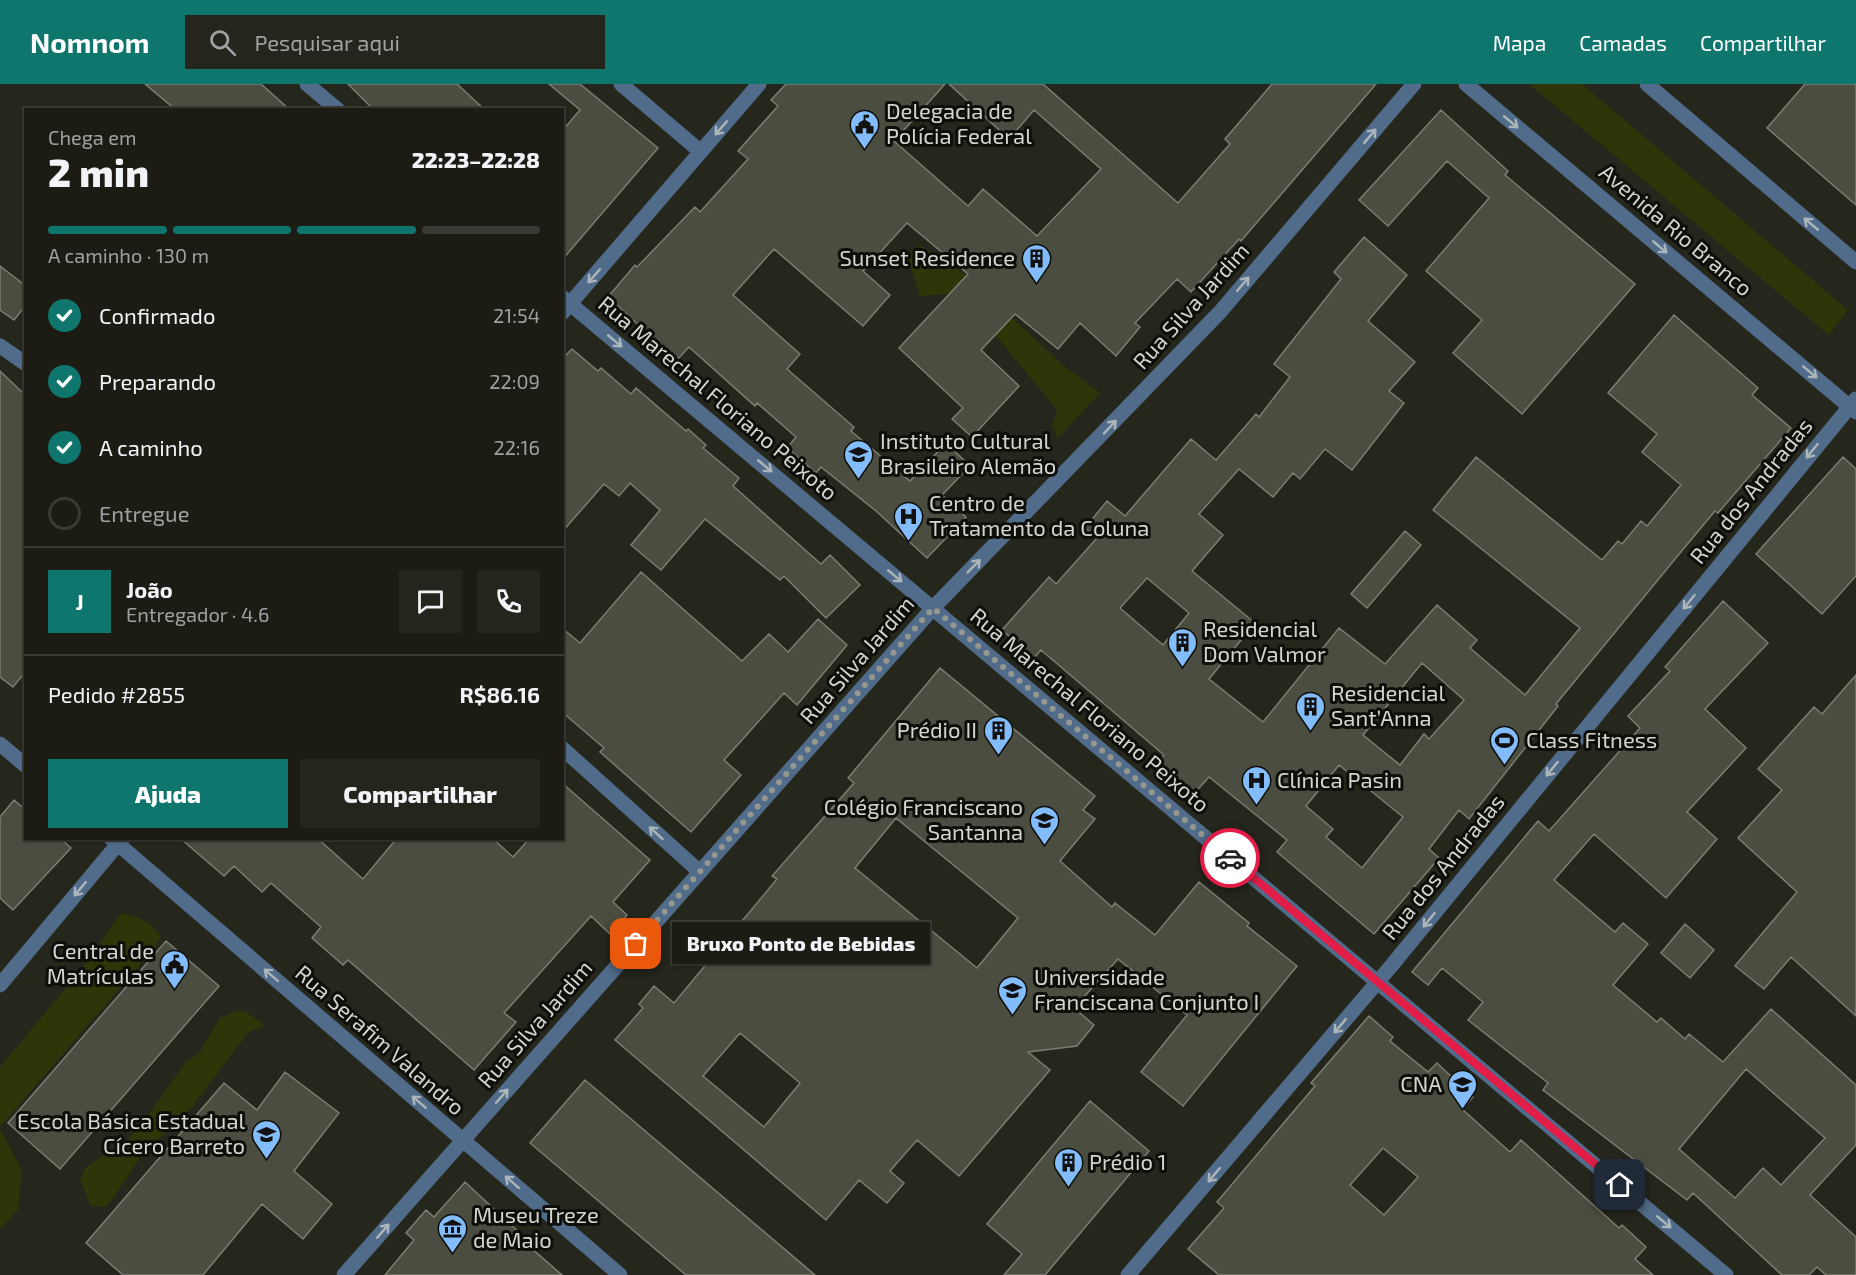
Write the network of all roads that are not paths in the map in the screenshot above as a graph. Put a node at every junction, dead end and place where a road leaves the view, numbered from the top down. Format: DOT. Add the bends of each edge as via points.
graph roads {
  1 [pos="307,84"];
  2 [pos="621,84"];
  3 [pos="759,84"];
  4 [pos="1414,84"];
  5 [pos="1466,84"];
  6 [pos="1647,84"];
  7 [pos="336,108"];
  8 [pos="701,152"];
  9 [pos="1856,262"];
  10 [pos="565,304"];
  11 [pos="0,345"];
  12 [pos="24,363"];
  13 [pos="1854,406"];
  14 [pos="933,608"];
  15 [pos="0,744"];
  16 [pos="564,750"];
  17 [pos="24,764"];
  18 [pos="117,840"];
  19 [pos="700,872"];
  20 [pos="1378,982"];
  21 [pos="0,985"];
  22 [pos="463,1140"];
  23 [pos="344,1275"];
  24 [pos="620,1275"];
  25 [pos="1128,1275"];
  26 [pos="1726,1275"];
  1 -- 7 [label="street"];
  2 -- 8 [label="street"];
  3 -- 8 [label="street, one-way"];
  14 -- 4 [label="street, Rua Silva Jardim, one-way" via="1220,312"];
  5 -- 13 [label="street, Avenida Rio Branco, one-way"];
  9 -- 6 [label="street, one-way"];
  8 -- 10 [label="street, one-way"];
  10 -- 14 [label="street, Rua Marechal Floriano Peixoto, one-way"];
  11 -- 12 [label="street"];
  13 -- 20 [label="street, Rua dos Andradas, one-way"];
  14 -- 19 [label="street, Rua Silva Jardim"];
  14 -- 20 [label="street, Rua Marechal Floriano Peixoto"];
  15 -- 17 [label="street"];
  19 -- 16 [label="street, one-way"];
  18 -- 21 [label="street, one-way"];
  22 -- 18 [label="street, Rua Serafim Valandro, one-way"];
  22 -- 19 [label="street, Rua Silva Jardim, one-way"];
  20 -- 25 [label="street, Rua dos Andradas, one-way"];
  20 -- 26 [label="street, Rua Marechal Floriano Peixoto, one-way"];
  23 -- 22 [label="street, Rua Silva Jardim, one-way"];
  24 -- 22 [label="street, Rua Serafim Valandro, one-way"];
}
